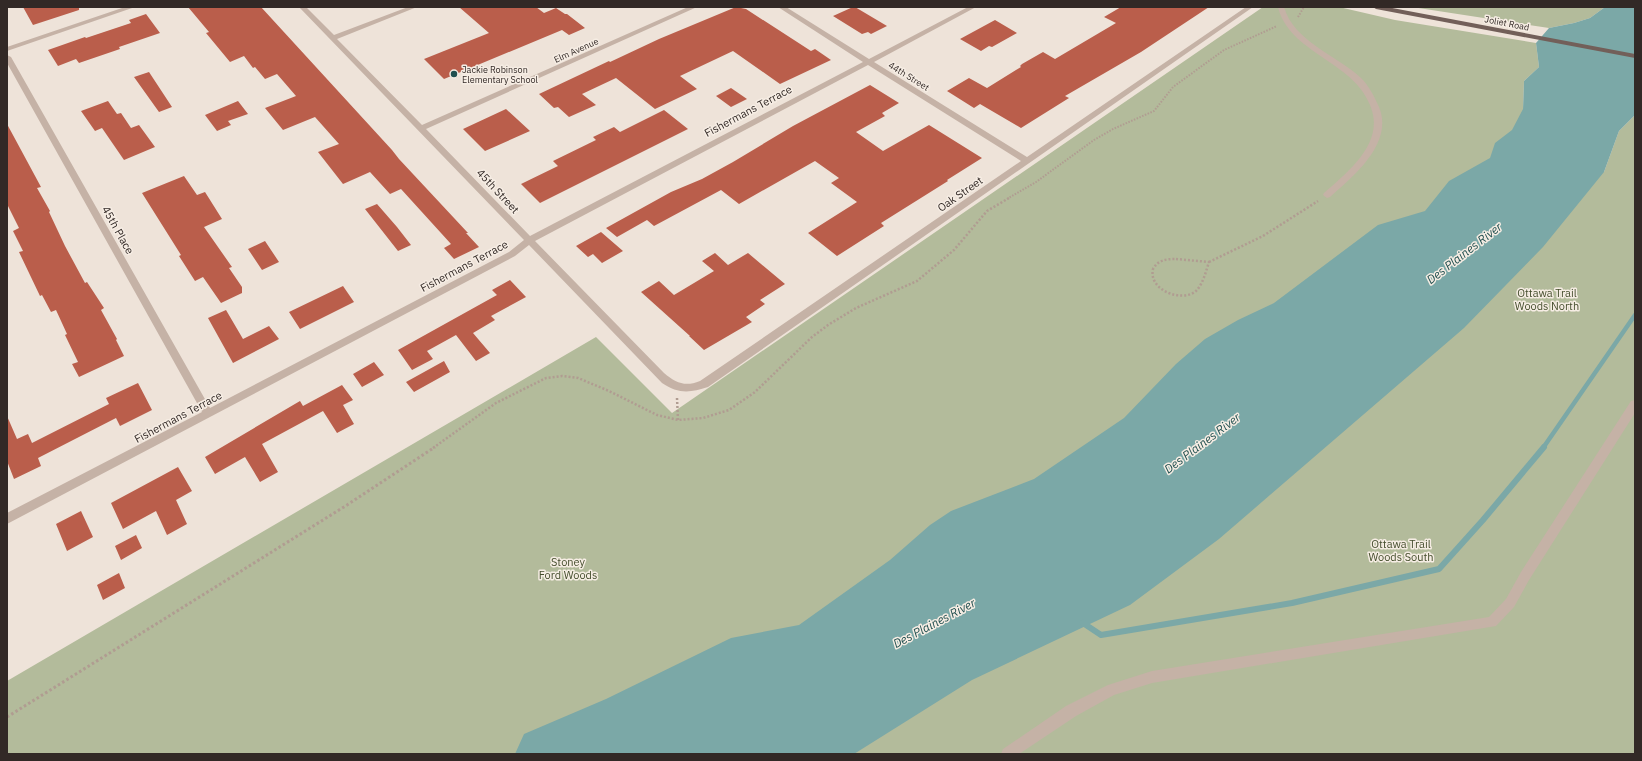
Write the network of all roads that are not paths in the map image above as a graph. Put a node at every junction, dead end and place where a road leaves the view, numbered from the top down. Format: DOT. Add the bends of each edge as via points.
graph roads {
  1 [pos="132,7"];
  2 [pos="302,7"];
  3 [pos="414,7"];
  4 [pos="694,7"];
  5 [pos="781,7"];
  6 [pos="973,7"];
  7 [pos="1250,7"];
  8 [pos="1281,7"];
  9 [pos="1376,7"];
  10 [pos="333,38"];
  11 [pos="7,49"];
  12 [pos="1635,56"];
  13 [pos="7,57"];
  14 [pos="868,62"];
  15 [pos="421,128"];
  16 [pos="1027,161"];
  17 [pos="1327,195"];
  18 [pos="528,241"];
  19 [pos="678,389"];
  20 [pos="1635,404"];
  21 [pos="208,414"];
  22 [pos="7,519"];
  23 [pos="1008,754"];
  1 -- 11 [label="street"];
  2 -- 10 [label="street, 45th Street"];
  3 -- 10 [label="street"];
  4 -- 15 [label="street, Elm Avenue"];
  5 -- 14 [label="street, 44th Street"];
  6 -- 14 [label="street, Fishermans Terrace"];
  7 -- 16 [label="street, Oak Street"];
  8 -- 17 [label="street" via="1286,23 1303,39 1355,77 1377,106 1380,119 1372,146 1348,176"];
  9 -- 12 [label="main road, Joliet Road"];
  10 -- 15 [label="street, 45th Street"];
  13 -- 21 [label="street, 45th Place"];
  14 -- 16 [label="street, 44th Street"];
  14 -- 18 [label="street, Fishermans Terrace"];
  15 -- 18 [label="street, 45th Street"];
  16 -- 19 [label="street, Oak Street" via="704,384 691,389"];
  18 -- 19 [label="street, 45th Street" via="660,376"];
  18 -- 21 [label="street, Fishermans Terrace" via="512,254"];
  20 -- 23 [label="street" via="1524,576 1510,603 1492,622 1152,677 1112,689 1078,707"];
  21 -- 22 [label="street, Fishermans Terrace"];
}
